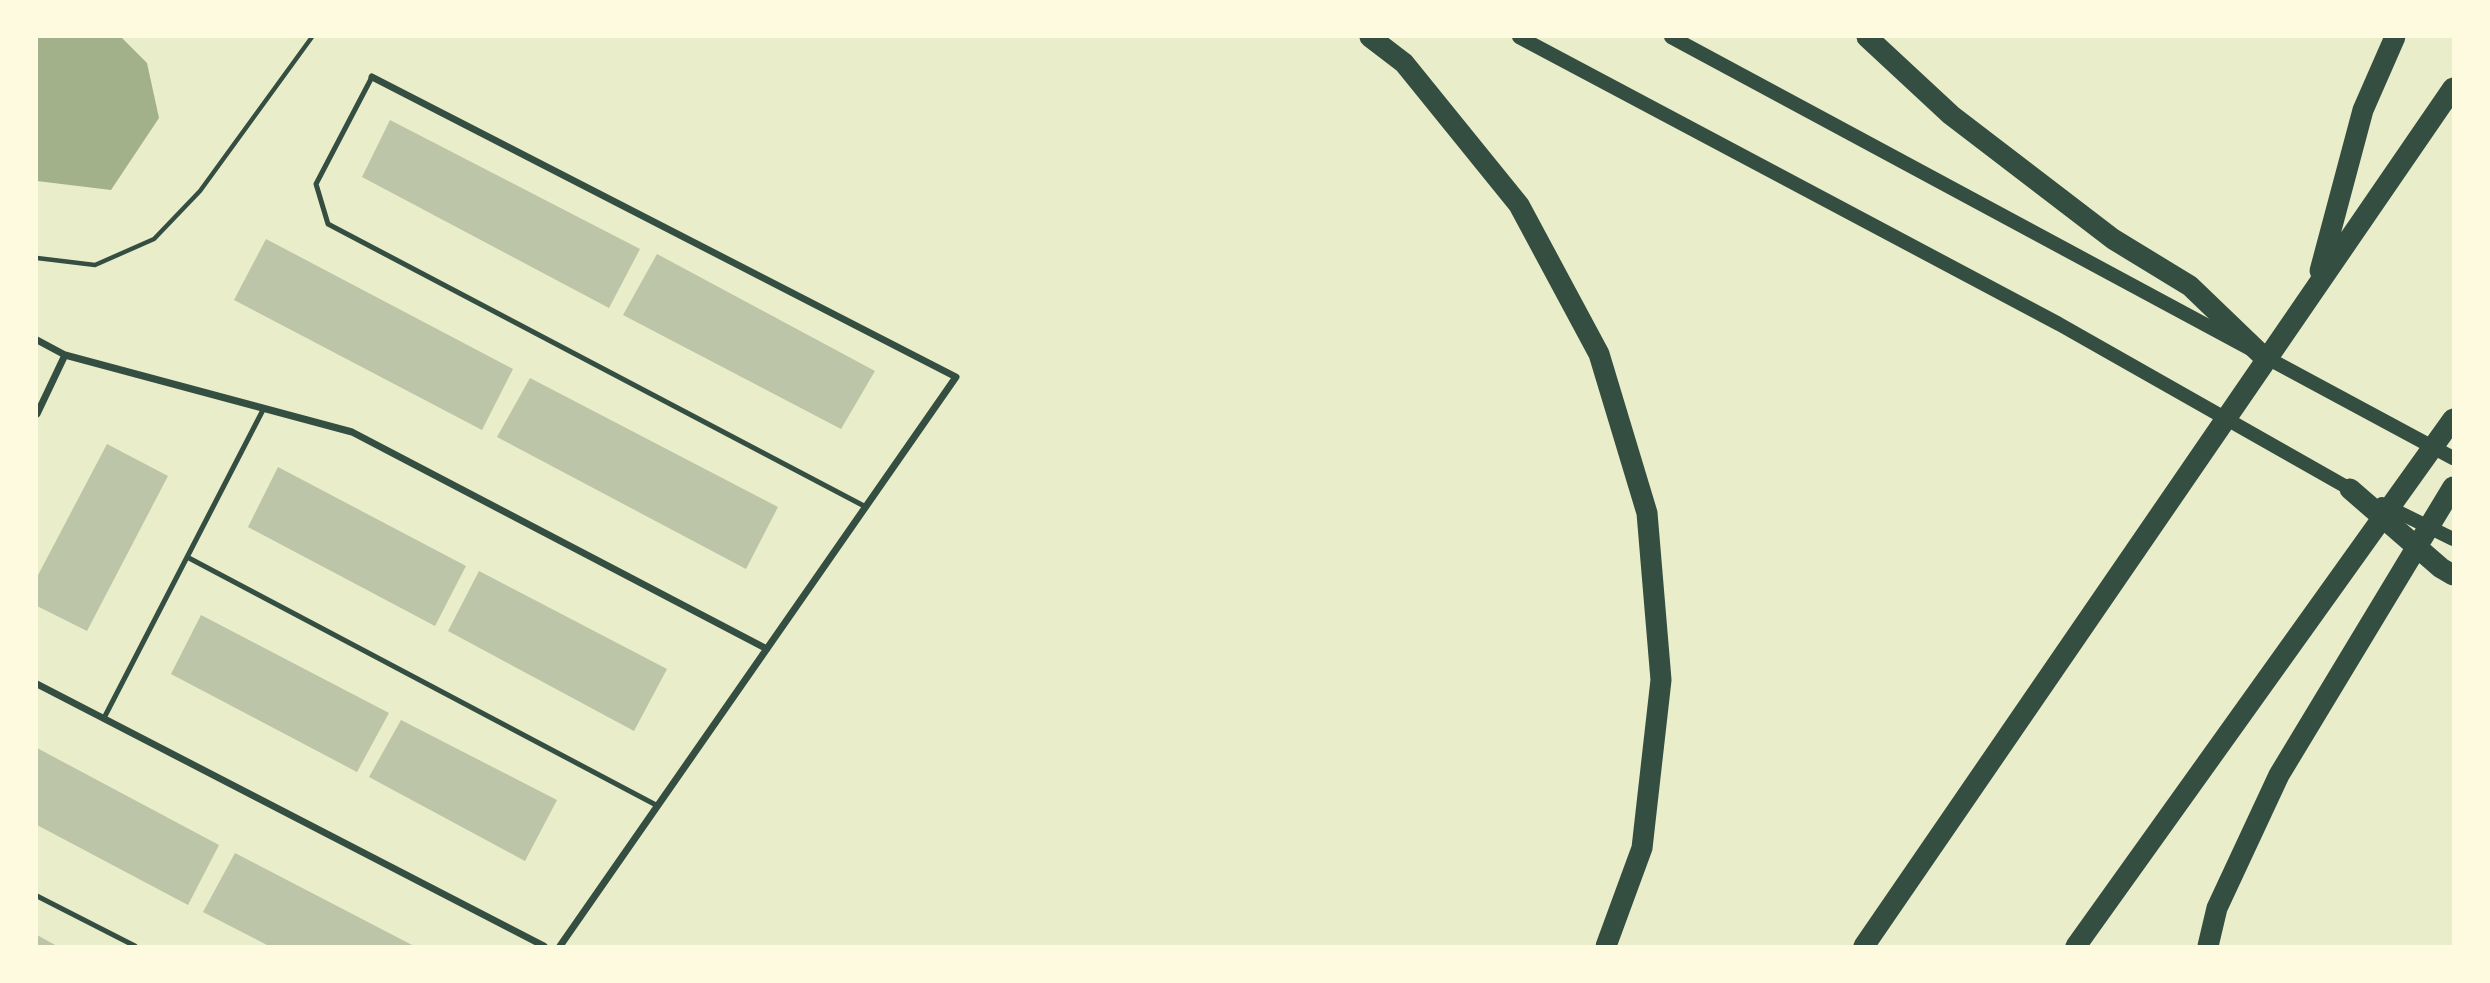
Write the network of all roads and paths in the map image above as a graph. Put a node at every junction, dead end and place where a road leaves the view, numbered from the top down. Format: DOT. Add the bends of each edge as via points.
graph roads {
  1 [pos="312,37"];
  2 [pos="1370,37"];
  3 [pos="1519,37"];
  4 [pos="1671,37"];
  5 [pos="1867,37"];
  6 [pos="2395,37"];
  7 [pos="372,77"];
  8 [pos="2453,88"];
  9 [pos="37,258"];
  10 [pos="2316,288"];
  11 [pos="37,340"];
  12 [pos="65,355"];
  13 [pos="2267,360"];
  14 [pos="264,408"];
  15 [pos="37,414"];
  16 [pos="2453,419"];
  17 [pos="2453,458"];
  18 [pos="2453,487"];
  19 [pos="2350,489"];
  20 [pos="866,507"];
  21 [pos="2453,539"];
  22 [pos="187,557"];
  23 [pos="2453,575"];
  24 [pos="767,649"];
  25 [pos="37,684"];
  26 [pos="104,718"];
  27 [pos="656,805"];
  28 [pos="37,896"];
  29 [pos="135,946"];
  30 [pos="544,946"];
  31 [pos="560,946"];
  32 [pos="1606,946"];
  33 [pos="1864,946"];
  34 [pos="2076,946"];
  35 [pos="2208,946"];
  1 -- 9 [label="path" via="200,191 154,239 95,265"];
  2 -- 32 [label="highway" via="1404,63 1519,205 1599,354 1647,513 1661,680 1642,848"];
  3 -- 19 [label="main road" via="2059,324"];
  4 -- 13 [label="main road"];
  5 -- 13 [label="highway" via="1951,115 2113,239 2190,286"];
  6 -- 10 [label="highway" via="2364,110"];
  7 -- 20 [label="lane" via="316,184 328,224"];
  7 -- 20 [label="street" via="956,377"];
  8 -- 10 [label="highway"];
  10 -- 33 [label="highway"];
  11 -- 12 [label="street"];
  12 -- 14 [label="street"];
  12 -- 15 [label="street"];
  13 -- 17 [label="main road"];
  14 -- 22 [label="lane"];
  14 -- 24 [label="street" via="352,432"];
  16 -- 34 [label="highway"];
  18 -- 35 [label="highway" via="2279,775 2217,908"];
  19 -- 21 [label="main road"];
  19 -- 23 [label="highway"];
  20 -- 24 [label="street"];
  22 -- 26 [label="lane"];
  22 -- 27 [label="lane"];
  24 -- 27 [label="street"];
  25 -- 26 [label="street"];
  26 -- 30 [label="street"];
  27 -- 31 [label="street"];
  28 -- 29 [label="lane"];
}
